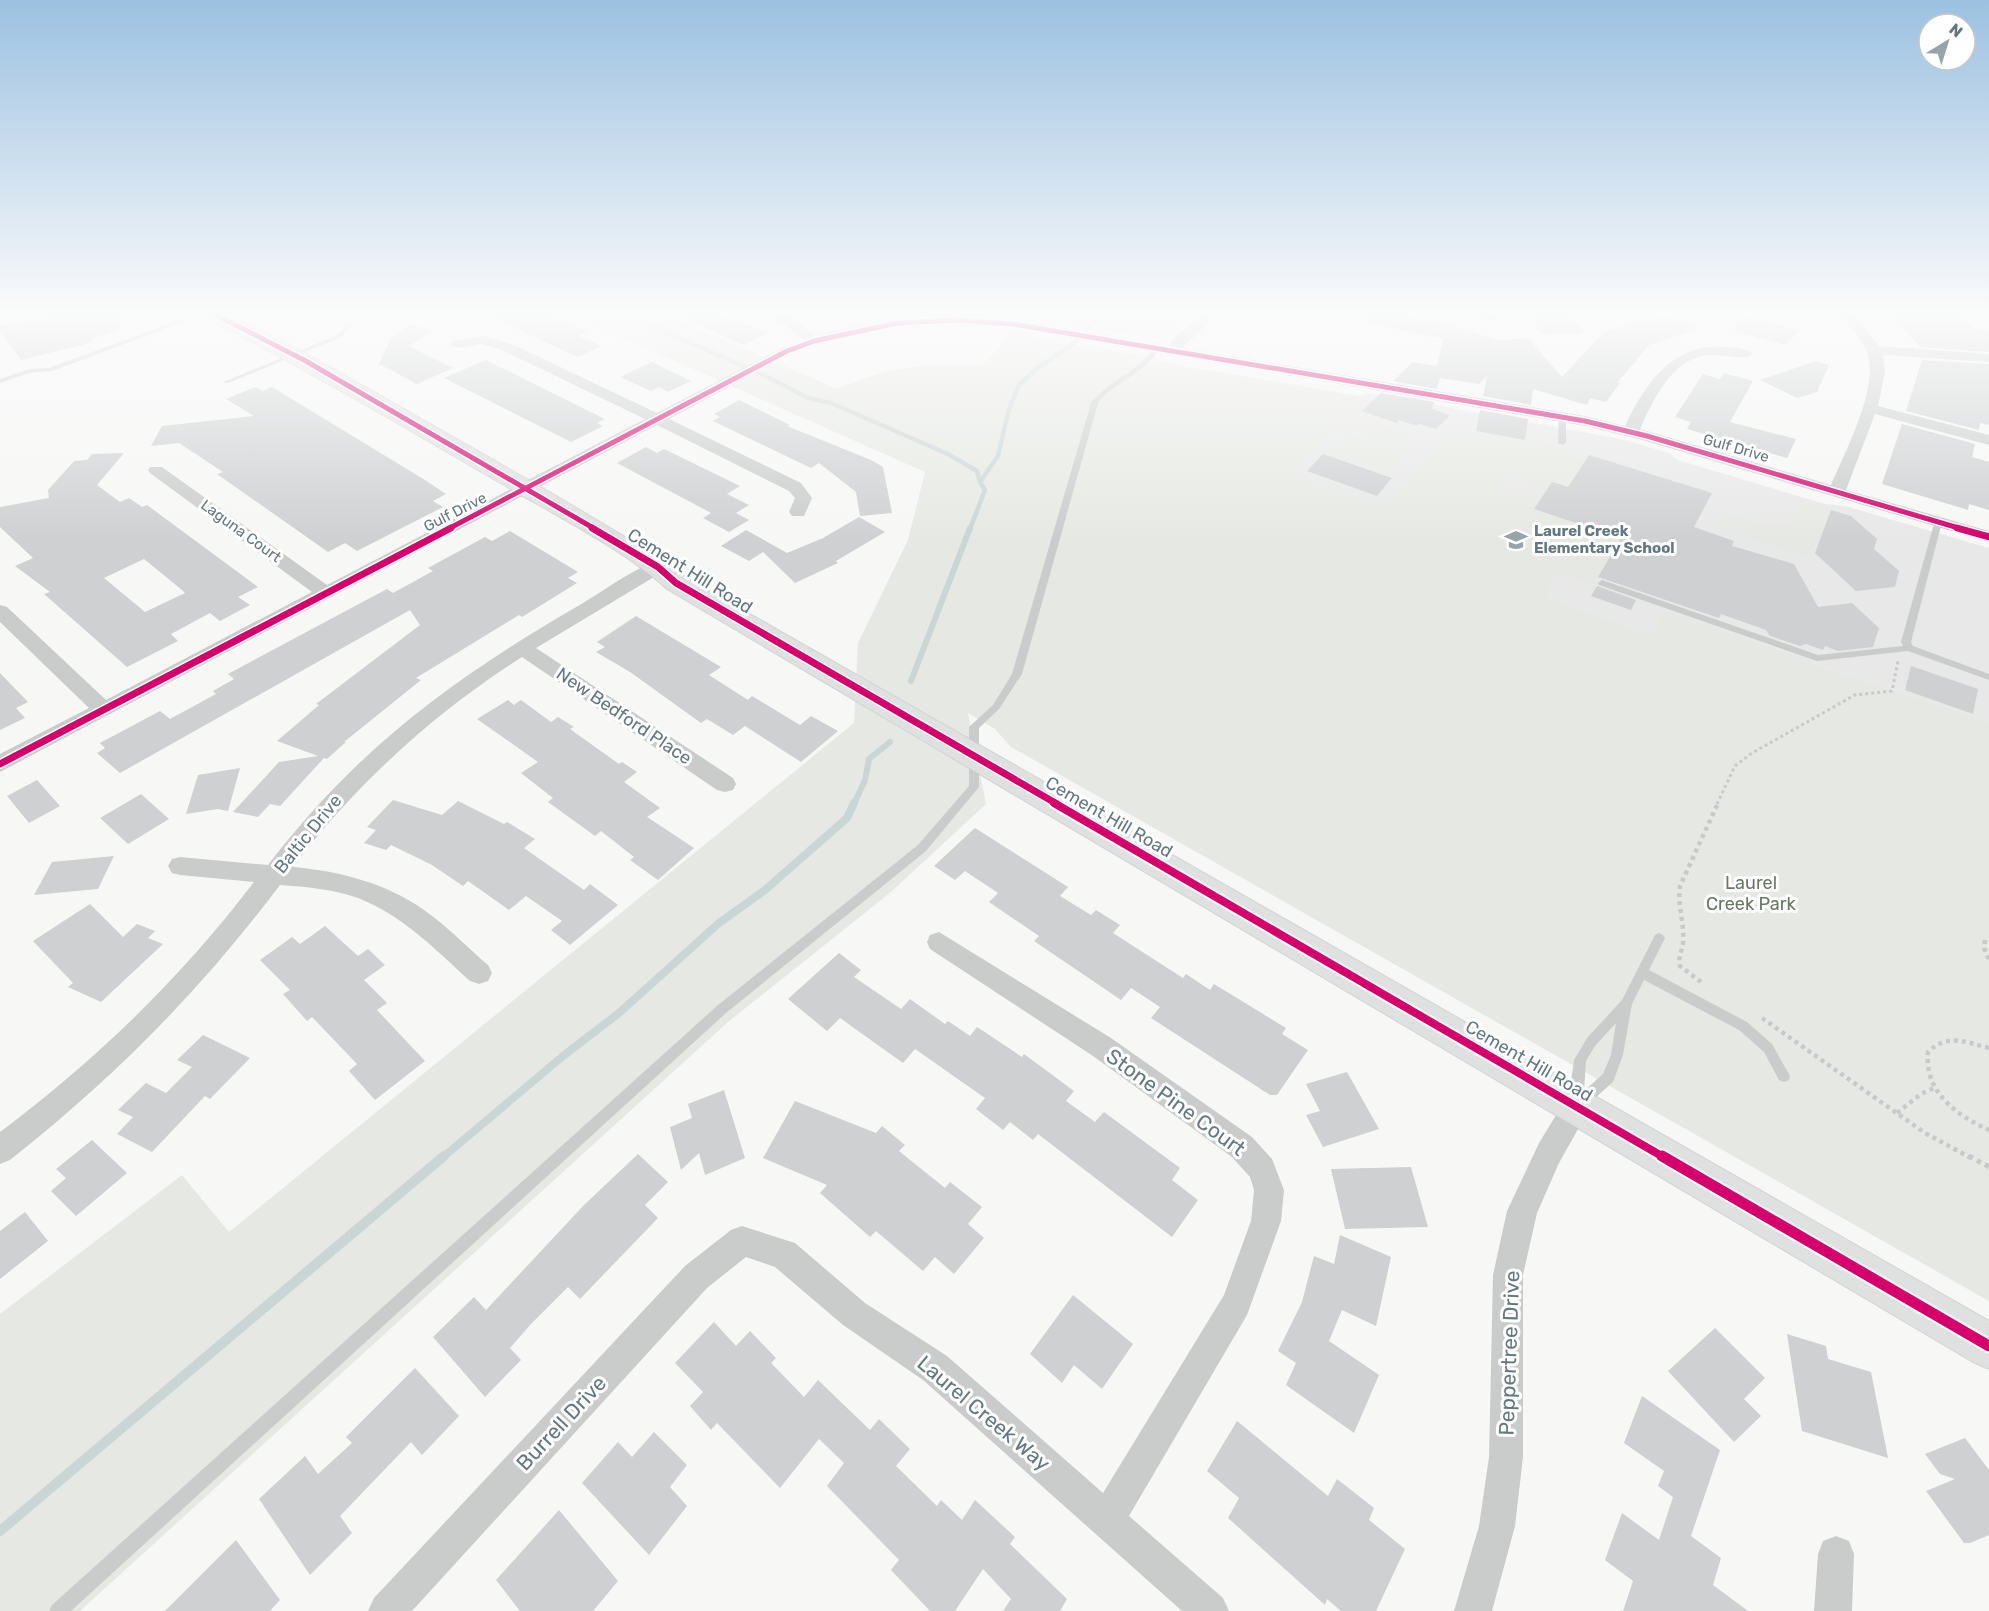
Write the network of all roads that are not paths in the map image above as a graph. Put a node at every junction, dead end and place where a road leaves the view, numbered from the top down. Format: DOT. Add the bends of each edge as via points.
graph roads {
  1 [pos="353,389"];
  2 [pos="594,389"];
  3 [pos="714,389"];
  4 [pos="1108,389"];
  5 [pos="1396,389"];
  6 [pos="1656,389"];
  7 [pos="1873,389"];
  8 [pos="1868,408"];
  9 [pos="1562,417"];
  10 [pos="657,420"];
  11 [pos="1631,431"];
  12 [pos="1989,440"];
  13 [pos="1562,443"];
  14 [pos="156,470"];
  15 [pos="527,489"];
  16 [pos="1837,492"];
  17 [pos="798,512"];
  18 [pos="1938,522"];
  19 [pos="1989,537"];
  20 [pos="658,567"];
  21 [pos="1602,583"];
  22 [pos="326,593"];
  23 [pos="0,611"];
  24 [pos="522,648"];
  25 [pos="1909,648"];
  26 [pos="1989,677"];
  27 [pos="104,710"];
  28 [pos="974,756"];
  29 [pos="0,764"];
  30 [pos="725,784"];
  31 [pos="180,866"];
  32 [pos="274,876"];
  33 [pos="1659,938"];
  34 [pos="939,942"];
  35 [pos="479,973"];
  36 [pos="1642,973"];
  37 [pos="1626,1004"];
  38 [pos="1784,1076"];
  39 [pos="1577,1106"];
  40 [pos="0,1150"];
  41 [pos="742,1241"];
  42 [pos="1989,1346"];
  43 [pos="1107,1519"];
  44 [pos="1836,1554"];
  45 [pos="58,1611"];
  46 [pos="387,1611"];
  47 [pos="1210,1611"];
  48 [pos="1473,1611"];
  49 [pos="1833,1611"];
  1 -- 15 [label="street, Cement Hill Road"];
  2 -- 10 [label="street"];
  3 -- 10 [label="street, Gulf Drive"];
  4 -- 28 [label="lane" via="1095,403 1023,656 1008,692 974,727"];
  5 -- 9 [label="street, Gulf Drive"];
  6 -- 11 [label="street"];
  7 -- 8 [label="street"];
  8 -- 12 [label="street"];
  8 -- 16 [label="street"];
  9 -- 11 [label="street, Gulf Drive"];
  9 -- 13 [label="lane"];
  10 -- 15 [label="street, Gulf Drive"];
  10 -- 17 [label="street" via="795,487 804,498"];
  11 -- 16 [label="street, Gulf Drive"];
  14 -- 22 [label="street, Laguna Court"];
  15 -- 20 [label="street, Cement Hill Road"];
  15 -- 22 [label="street, Gulf Drive"];
  16 -- 18 [label="street, Gulf Drive"];
  18 -- 19 [label="street, Gulf Drive"];
  18 -- 25 [label="lane" via="1906,642"];
  20 -- 24 [label="street, Baltic Drive"];
  20 -- 28 [label="street, Cement Hill Road" via="676,583"];
  21 -- 25 [label="lane" via="1816,658"];
  22 -- 27 [label="street, Gulf Drive"];
  23 -- 27 [label="street"];
  24 -- 30 [label="street, New Bedford Place"];
  24 -- 32 [label="street, Baltic Drive" via="446,699 392,744 347,787"];
  25 -- 26 [label="lane"];
  27 -- 29 [label="street, Gulf Drive"];
  28 -- 39 [label="street, Cement Hill Road"];
  28 -- 45 [label="lane" via="974,787 922,848 722,1009"];
  31 -- 32 [label="street"];
  32 -- 35 [label="street" via="318,879 364,890 395,904"];
  32 -- 40 [label="street, Baltic Drive" via="238,924 163,1007 85,1080"];
  33 -- 36 [label="lane"];
  34 -- 43 [label="street, Stone Pine Court" via="1102,1047 1242,1147 1262,1169 1269,1190 1266,1221 1236,1304"];
  36 -- 37 [label="lane"];
  36 -- 38 [label="lane" via="1743,1026 1768,1048"];
  37 -- 39 [label="lane" via="1617,1055 1608,1078"];
  37 -- 39 [label="lane" via="1580,1060"];
  39 -- 42 [label="street, Cement Hill Road"];
  39 -- 48 [label="street, Peppertree Drive" via="1522,1210 1508,1275 1506,1457 1497,1526"];
  41 -- 43 [label="street, Laurel Creek Way" via="784,1254 854,1314 935,1368"];
  41 -- 46 [label="street, Burrell Drive" via="696,1276"];
  43 -- 47 [label="street, Laurel Creek Way"];
  44 -- 49 [label="street"];
}
